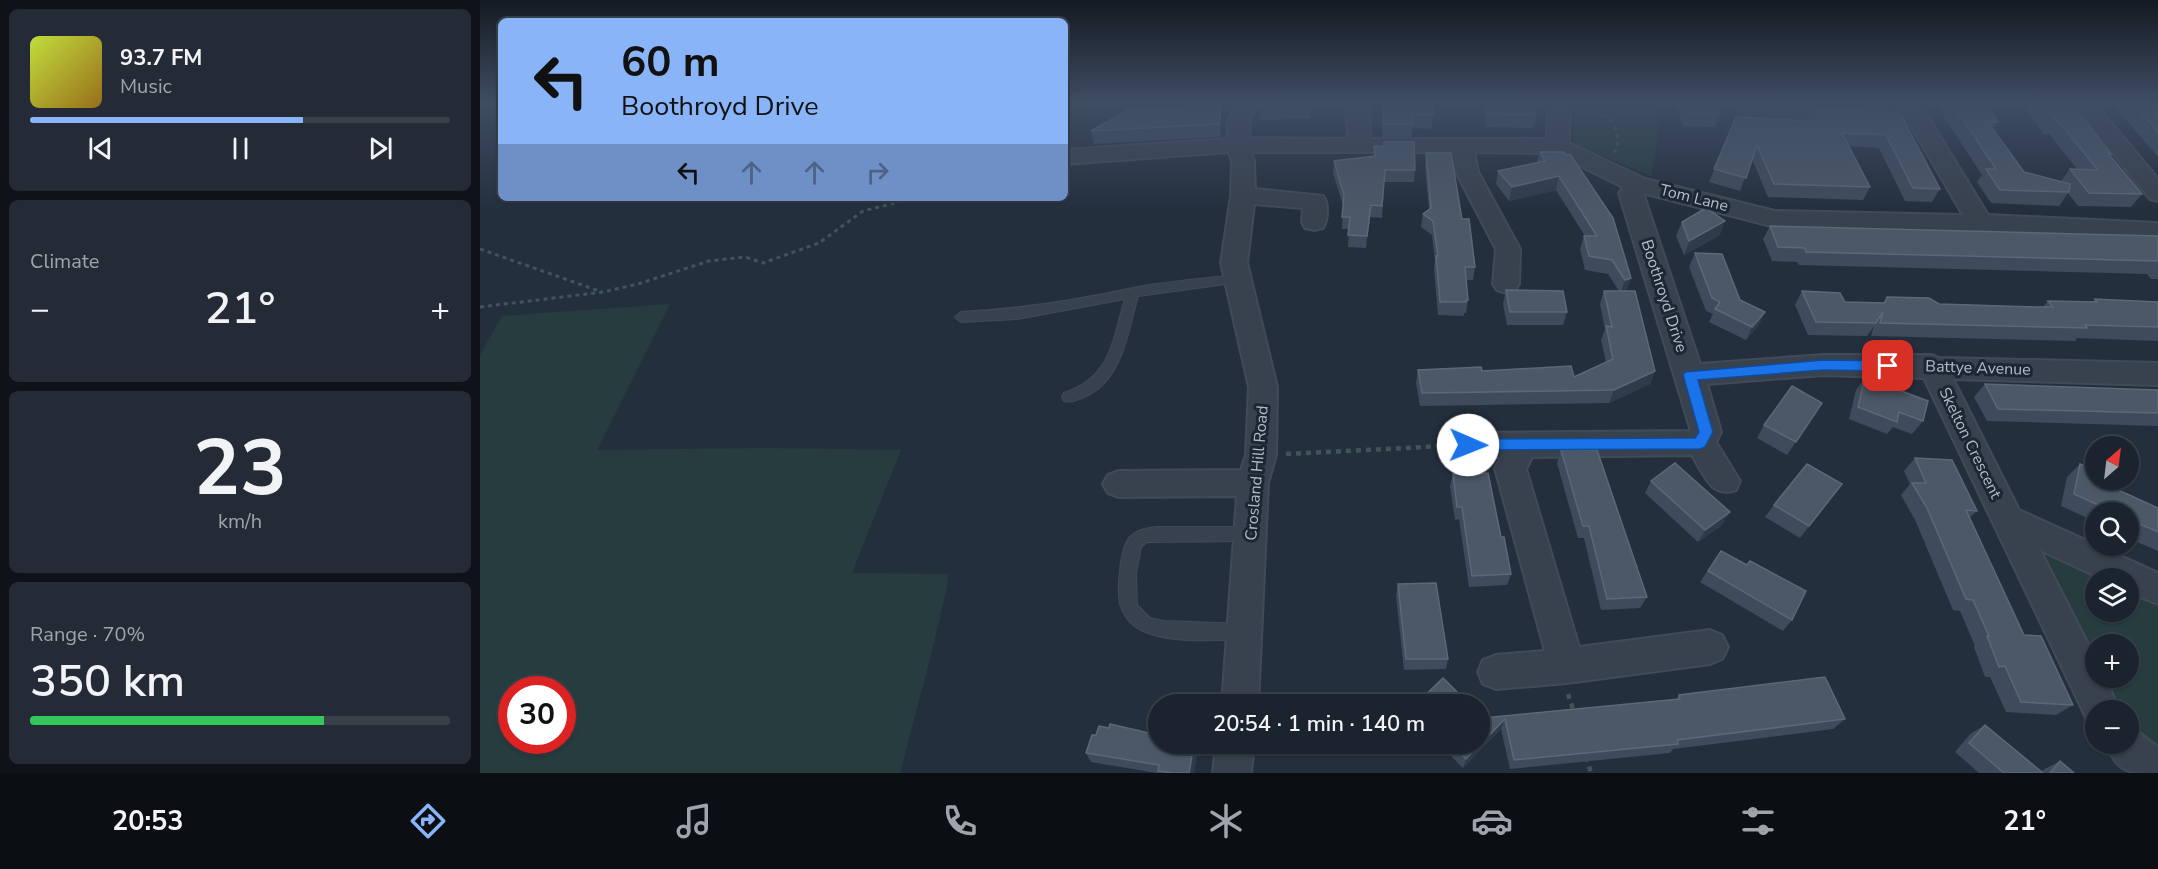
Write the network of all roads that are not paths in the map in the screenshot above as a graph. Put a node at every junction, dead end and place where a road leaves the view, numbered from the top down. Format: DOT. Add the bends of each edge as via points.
graph roads {
  1 [pos="1238,138"];
  2 [pos="1359,138"];
  3 [pos="1558,138"];
  4 [pos="1929,138"];
  5 [pos="2112,138"];
  6 [pos="1238,145"];
  7 [pos="1359,146"];
  8 [pos="1461,146"];
  9 [pos="1558,146"];
  10 [pos="1068,157"];
  11 [pos="1637,184"];
  12 [pos="2158,194"];
  13 [pos="1243,196"];
  14 [pos="1314,222"];
  15 [pos="1980,223"];
  16 [pos="2158,231"];
  17 [pos="1238,279"];
  18 [pos="1506,284"];
  19 [pos="1133,292"];
  20 [pos="961,317"];
  21 [pos="1932,366"];
  22 [pos="2158,374"];
  23 [pos="1690,375"];
  24 [pos="1070,397"];
  25 [pos="1700,443"];
  26 [pos="1468,445"];
  27 [pos="1523,446"];
  28 [pos="1257,469"];
  29 [pos="1725,481"];
  30 [pos="1119,484"];
  31 [pos="2008,520"];
  32 [pos="1251,534"];
  33 [pos="2158,589"];
  34 [pos="1246,633"];
  35 [pos="1710,647"];
  36 [pos="1567,666"];
  37 [pos="1496,672"];
  38 [pos="1241,694"];
  39 [pos="2097,700"];
  40 [pos="1234,754"];
  41 [pos="2135,754"];
  42 [pos="2158,769"];
  43 [pos="1232,773"];
  1 -- 6 [label="street, Crosland Hill Road"];
  2 -- 7 [label="street"];
  3 -- 9 [label="street"];
  4 -- 15 [label="street"];
  5 -- 12 [label="street"];
  6 -- 7 [label="street, Tom Lane"];
  6 -- 10 [label="street, Tom Lane"];
  6 -- 13 [label="street, Crosland Hill Road" via="1243,160"];
  7 -- 8 [label="street, Tom Lane"];
  8 -- 9 [label="street, Tom Lane"];
  8 -- 18 [label="street" via="1467,172 1508,249"];
  9 -- 11 [label="street, Tom Lane"];
  11 -- 15 [label="street, Tom Lane" via="1775,219"];
  11 -- 23 [label="street, Boothroyd Drive" via="1631,193"];
  13 -- 14 [label="street" via="1315,201"];
  13 -- 17 [label="street, Crosland Hill Road" via="1234,263"];
  15 -- 16 [label="street, Tom Lane"];
  17 -- 19 [label="lane"];
  17 -- 28 [label="street, Crosland Hill Road" via="1263,387"];
  19 -- 20 [label="lane" via="1017,314"];
  19 -- 24 [label="lane" via="1102,378 1087,391"];
  21 -- 22 [label="street, Battye Avenue"];
  21 -- 23 [label="street, Battye Avenue" via="1823,365"];
  21 -- 31 [label="street, Skelton Crescent"];
  23 -- 25 [label="street, Boothroyd Drive" via="1706,432"];
  25 -- 27 [label="street"];
  25 -- 29 [label="street"];
  26 -- 27 [label="street"];
  27 -- 36 [label="street" via="1510,468"];
  28 -- 30 [label="street"];
  28 -- 32 [label="street, Crosland Hill Road"];
  31 -- 33 [label="street"];
  31 -- 39 [label="street, Skelton Crescent"];
  32 -- 34 [label="street, Crosland Hill Road"];
  32 -- 34 [label="lane" via="1143,536 1134,544 1130,557 1128,603 1133,615 1145,624"];
  34 -- 38 [label="street, Crosland Hill Road"];
  35 -- 36 [label="street"];
  36 -- 37 [label="street"];
  40 -- 43 [label="street"];
  41 -- 42 [label="street"];
}
